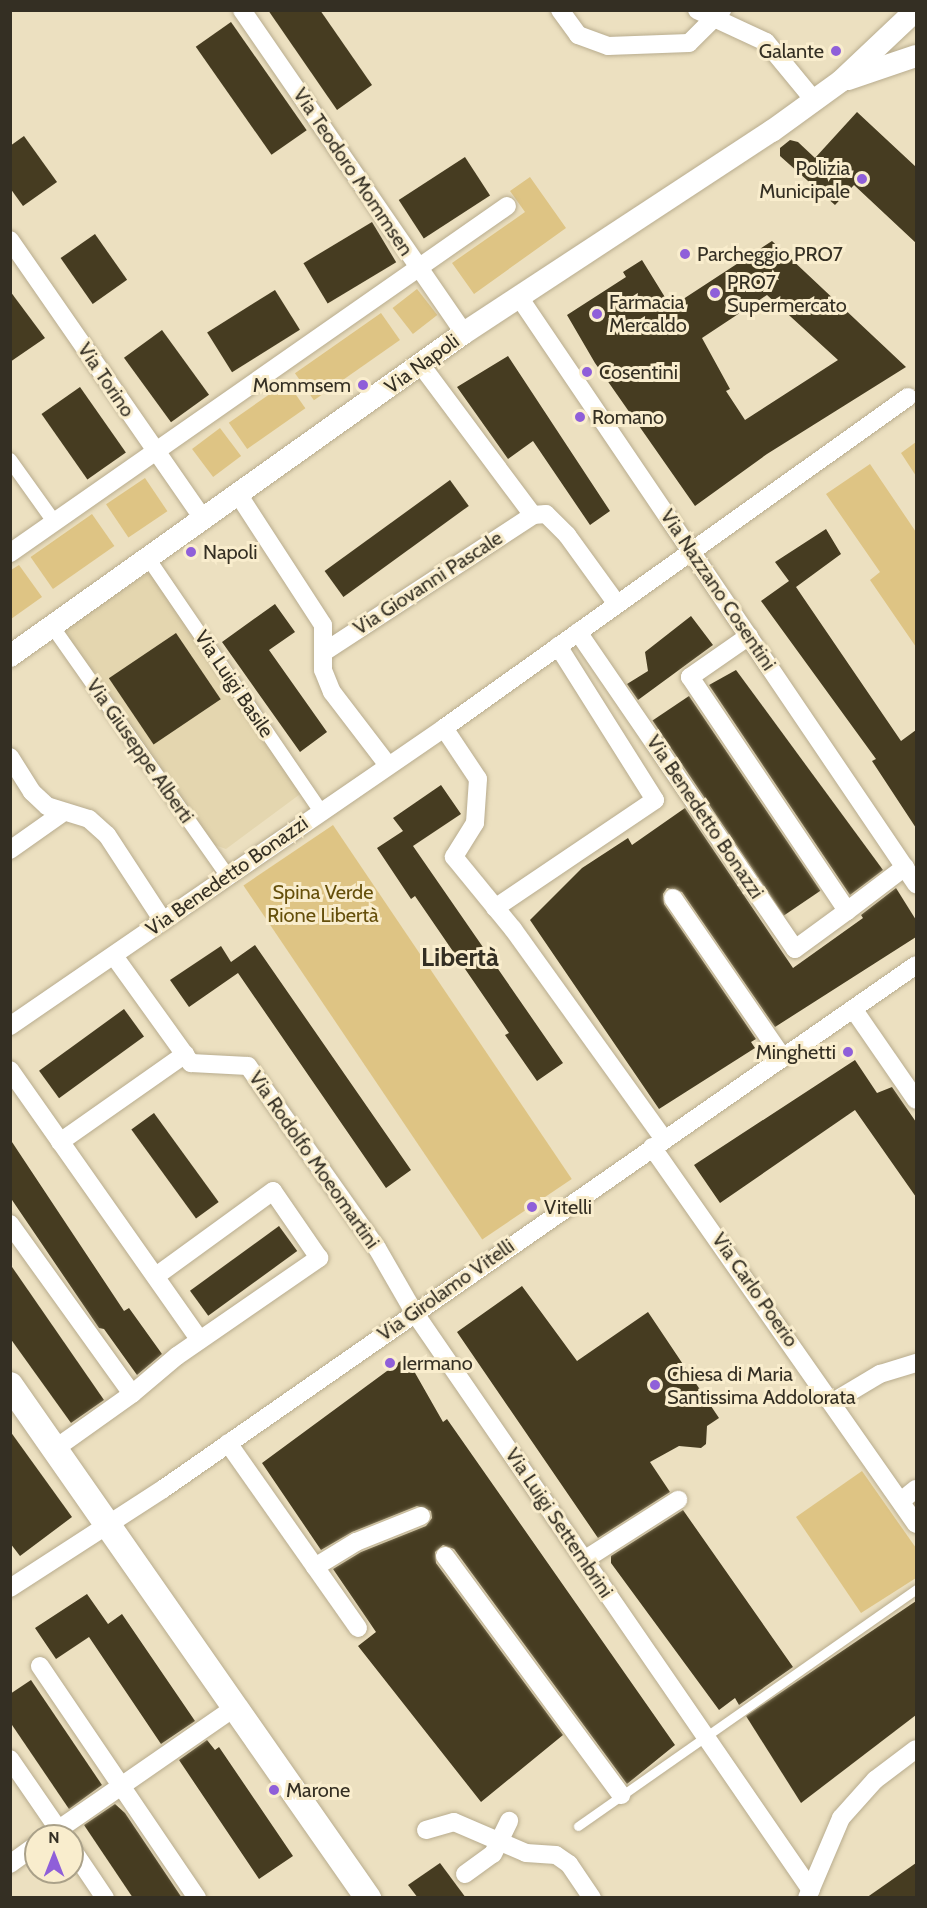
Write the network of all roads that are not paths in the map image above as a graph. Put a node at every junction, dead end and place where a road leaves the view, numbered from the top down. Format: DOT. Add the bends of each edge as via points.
graph roads {
  1 [pos="242,10"];
  2 [pos="560,10"];
  3 [pos="916,10"];
  4 [pos="711,13"];
  5 [pos="916,56"];
  6 [pos="841,81"];
  7 [pos="813,99"];
  8 [pos="507,206"];
  9 [pos="10,240"];
  10 [pos="420,269"];
  11 [pos="519,297"];
  12 [pos="464,333"];
  13 [pos="421,365"];
  14 [pos="908,397"];
  15 [pos="156,452"];
  16 [pos="10,459"];
  17 [pos="238,494"];
  18 [pos="533,515"];
  19 [pos="203,519"];
  20 [pos="55,523"];
  21 [pos="10,553"];
  22 [pos="692,553"];
  23 [pos="148,558"];
  24 [pos="617,604"];
  25 [pos="52,626"];
  26 [pos="578,632"];
  27 [pos="749,636"];
  28 [pos="558,646"];
  29 [pos="324,652"];
  30 [pos="10,656"];
  31 [pos="444,728"];
  32 [pos="10,757"];
  33 [pos="387,764"];
  34 [pos="321,810"];
  35 [pos="61,813"];
  36 [pos="10,850"];
  37 [pos="905,867"];
  38 [pos="228,876"];
  39 [pos="916,884"];
  40 [pos="673,898"];
  41 [pos="495,908"];
  42 [pos="847,911"];
  43 [pos="163,921"];
  44 [pos="114,956"];
  45 [pos="916,965"];
  46 [pos="854,1010"];
  47 [pos="10,1026"];
  48 [pos="185,1054"];
  49 [pos="783,1058"];
  50 [pos="10,1070"];
  51 [pos="916,1100"];
  52 [pos="60,1142"];
  53 [pos="658,1143"];
  54 [pos="10,1224"];
  55 [pos="156,1276"];
  56 [pos="414,1312"];
  57 [pos="200,1340"];
  58 [pos="916,1363"];
  59 [pos="10,1385"];
  60 [pos="132,1394"];
  61 [pos="833,1402"];
  62 [pos="228,1443"];
  63 [pos="56,1448"];
  64 [pos="916,1489"];
  65 [pos="678,1500"];
  66 [pos="901,1501"];
  67 [pos="421,1516"];
  68 [pos="110,1523"];
  69 [pos="916,1524"];
  70 [pos="445,1556"];
  71 [pos="584,1560"];
  72 [pos="315,1567"];
  73 [pos="10,1588"];
  74 [pos="916,1589"];
  75 [pos="358,1628"];
  76 [pos="40,1666"];
  77 [pos="235,1707"];
  78 [pos="705,1734"];
  79 [pos="916,1749"];
  80 [pos="10,1758"];
  81 [pos="118,1787"];
  82 [pos="621,1795"];
  83 [pos="509,1821"];
  84 [pos="51,1824"];
  85 [pos="70,1824"];
  86 [pos="578,1827"];
  87 [pos="426,1830"];
  88 [pos="498,1841"];
  89 [pos="24,1854"];
  90 [pos="10,1864"];
  91 [pos="84,1867"];
  92 [pos="465,1874"];
  93 [pos="809,1894"];
  94 [pos="105,1898"];
  95 [pos="197,1898"];
  96 [pos="368,1898"];
  97 [pos="592,1898"];
  1 -- 10 [label="street, Via Teodoro Mommsen"];
  2 -- 4 [label="street" via="578,35 608,46 689,44"];
  3 -- 6 [label="street, Via Napoli"];
  4 -- 7 [label="street" via="766,42"];
  5 -- 6 [label="street, Via Napoli"];
  6 -- 7 [label="street, Via Napoli"];
  7 -- 11 [label="street, Via Napoli" via="772,131"];
  8 -- 10 [label="street"];
  9 -- 15 [label="street, Via Torino"];
  10 -- 12 [label="street, Via Teodoro Mommsen"];
  10 -- 15 [label="street"];
  11 -- 12 [label="street, Via Napoli"];
  11 -- 22 [label="street, Via Nazzano Cosentini"];
  12 -- 13 [label="street, Via Napoli"];
  13 -- 17 [label="street, Via Napoli"];
  13 -- 18 [label="street"];
  14 -- 22 [label="street, Via Benedetto Bonazzi"];
  15 -- 19 [label="street, Via Torino"];
  15 -- 20 [label="street"];
  16 -- 20 [label="street"];
  17 -- 19 [label="street, Via Napoli"];
  17 -- 29 [label="street" via="323,625"];
  18 -- 24 [label="street" via="546,514 567,535"];
  18 -- 29 [label="street, Via Giovanni Pascale"];
  19 -- 23 [label="street, Via Napoli"];
  20 -- 21 [label="street"];
  22 -- 24 [label="street, Via Benedetto Bonazzi"];
  22 -- 27 [label="street, Via Nazzano Cosentini"];
  23 -- 25 [label="street, Via Napoli"];
  23 -- 34 [label="street, Via Luigi Basile"];
  24 -- 26 [label="street, Via Benedetto Bonazzi"];
  25 -- 30 [label="street, Via Napoli"];
  25 -- 38 [label="street, Via Giuseppe Alberti"];
  26 -- 28 [label="street, Via Benedetto Bonazzi"];
  26 -- 42 [label="street, Via Benedetto Bonazzi" via="795,949"];
  27 -- 37 [label="street, Via Nazzano Cosentini"];
  27 -- 42 [label="street" via="690,677"];
  28 -- 31 [label="street, Via Benedetto Bonazzi"];
  28 -- 41 [label="street, Via Benedetto Bonazzi" via="655,800"];
  29 -- 33 [label="street" via="323,670 332,692"];
  31 -- 33 [label="street, Via Benedetto Bonazzi"];
  31 -- 41 [label="street" via="478,778 475,823 454,857"];
  32 -- 35 [label="street" via="32,792"];
  33 -- 34 [label="street, Via Benedetto Bonazzi"];
  34 -- 38 [label="street, Via Benedetto Bonazzi"];
  35 -- 36 [label="street"];
  35 -- 43 [label="street" via="89,819 107,836"];
  37 -- 39 [label="street, Via Nazzano Cosentini"];
  37 -- 42 [label="street, Via Benedetto Bonazzi"];
  38 -- 43 [label="street, Via Benedetto Bonazzi"];
  40 -- 49 [label="street"];
  41 -- 53 [label="street"];
  43 -- 44 [label="street, Via Benedetto Bonazzi"];
  44 -- 47 [label="street, Via Benedetto Bonazzi"];
  44 -- 48 [label="street"];
  45 -- 46 [label="street, Via Girolamo Vitelli"];
  46 -- 49 [label="street, Via Girolamo Vitelli"];
  46 -- 51 [label="street"];
  48 -- 52 [label="street"];
  48 -- 56 [label="street, Via Rodolfo Moeomartini" via="191,1063 248,1066 377,1248"];
  49 -- 53 [label="street, Via Girolamo Vitelli"];
  50 -- 52 [label="street"];
  52 -- 55 [label="street"];
  53 -- 56 [label="street, Via Girolamo Vitelli"];
  53 -- 61 [label="street, Via Carlo Poerio"];
  54 -- 60 [label="street"];
  55 -- 57 [label="street"];
  55 -- 57 [label="street" via="273,1191 319,1258"];
  56 -- 62 [label="street, Via Girolamo Vitelli"];
  56 -- 71 [label="street, Via Luigi Settembrini"];
  57 -- 60 [label="street"];
  58 -- 61 [label="street" via="880,1374"];
  59 -- 63 [label="main road"];
  60 -- 63 [label="street"];
  61 -- 66 [label="street, Via Carlo Poerio"];
  62 -- 68 [label="street, Via Girolamo Vitelli"];
  62 -- 72 [label="street"];
  63 -- 68 [label="main road"];
  64 -- 66 [label="street"];
  65 -- 71 [label="street"];
  66 -- 69 [label="street, Via Carlo Poerio"];
  67 -- 72 [label="street" via="356,1542"];
  68 -- 73 [label="street, Via Girolamo Vitelli"];
  68 -- 77 [label="main road"];
  70 -- 82 [label="street"];
  71 -- 78 [label="street, Via Luigi Settembrini"];
  72 -- 75 [label="street"];
  74 -- 78 [label="lane"];
  76 -- 81 [label="street"];
  77 -- 81 [label="street"];
  77 -- 96 [label="main road"];
  78 -- 82 [label="lane"];
  78 -- 93 [label="street, Via Luigi Settembrini"];
  79 -- 93 [label="street" via="875,1780 842,1818"];
  80 -- 84 [label="street"];
  81 -- 85 [label="street"];
  81 -- 95 [label="street"];
  82 -- 86 [label="lane"];
  83 -- 88 [label="street"];
  87 -- 88 [label="street" via="454,1822"];
  88 -- 92 [label="street" via="494,1854"];
  88 -- 97 [label="street" via="526,1852 556,1855 569,1864"];
  89 -- 90 [label="street"];
  91 -- 94 [label="street"];
}
